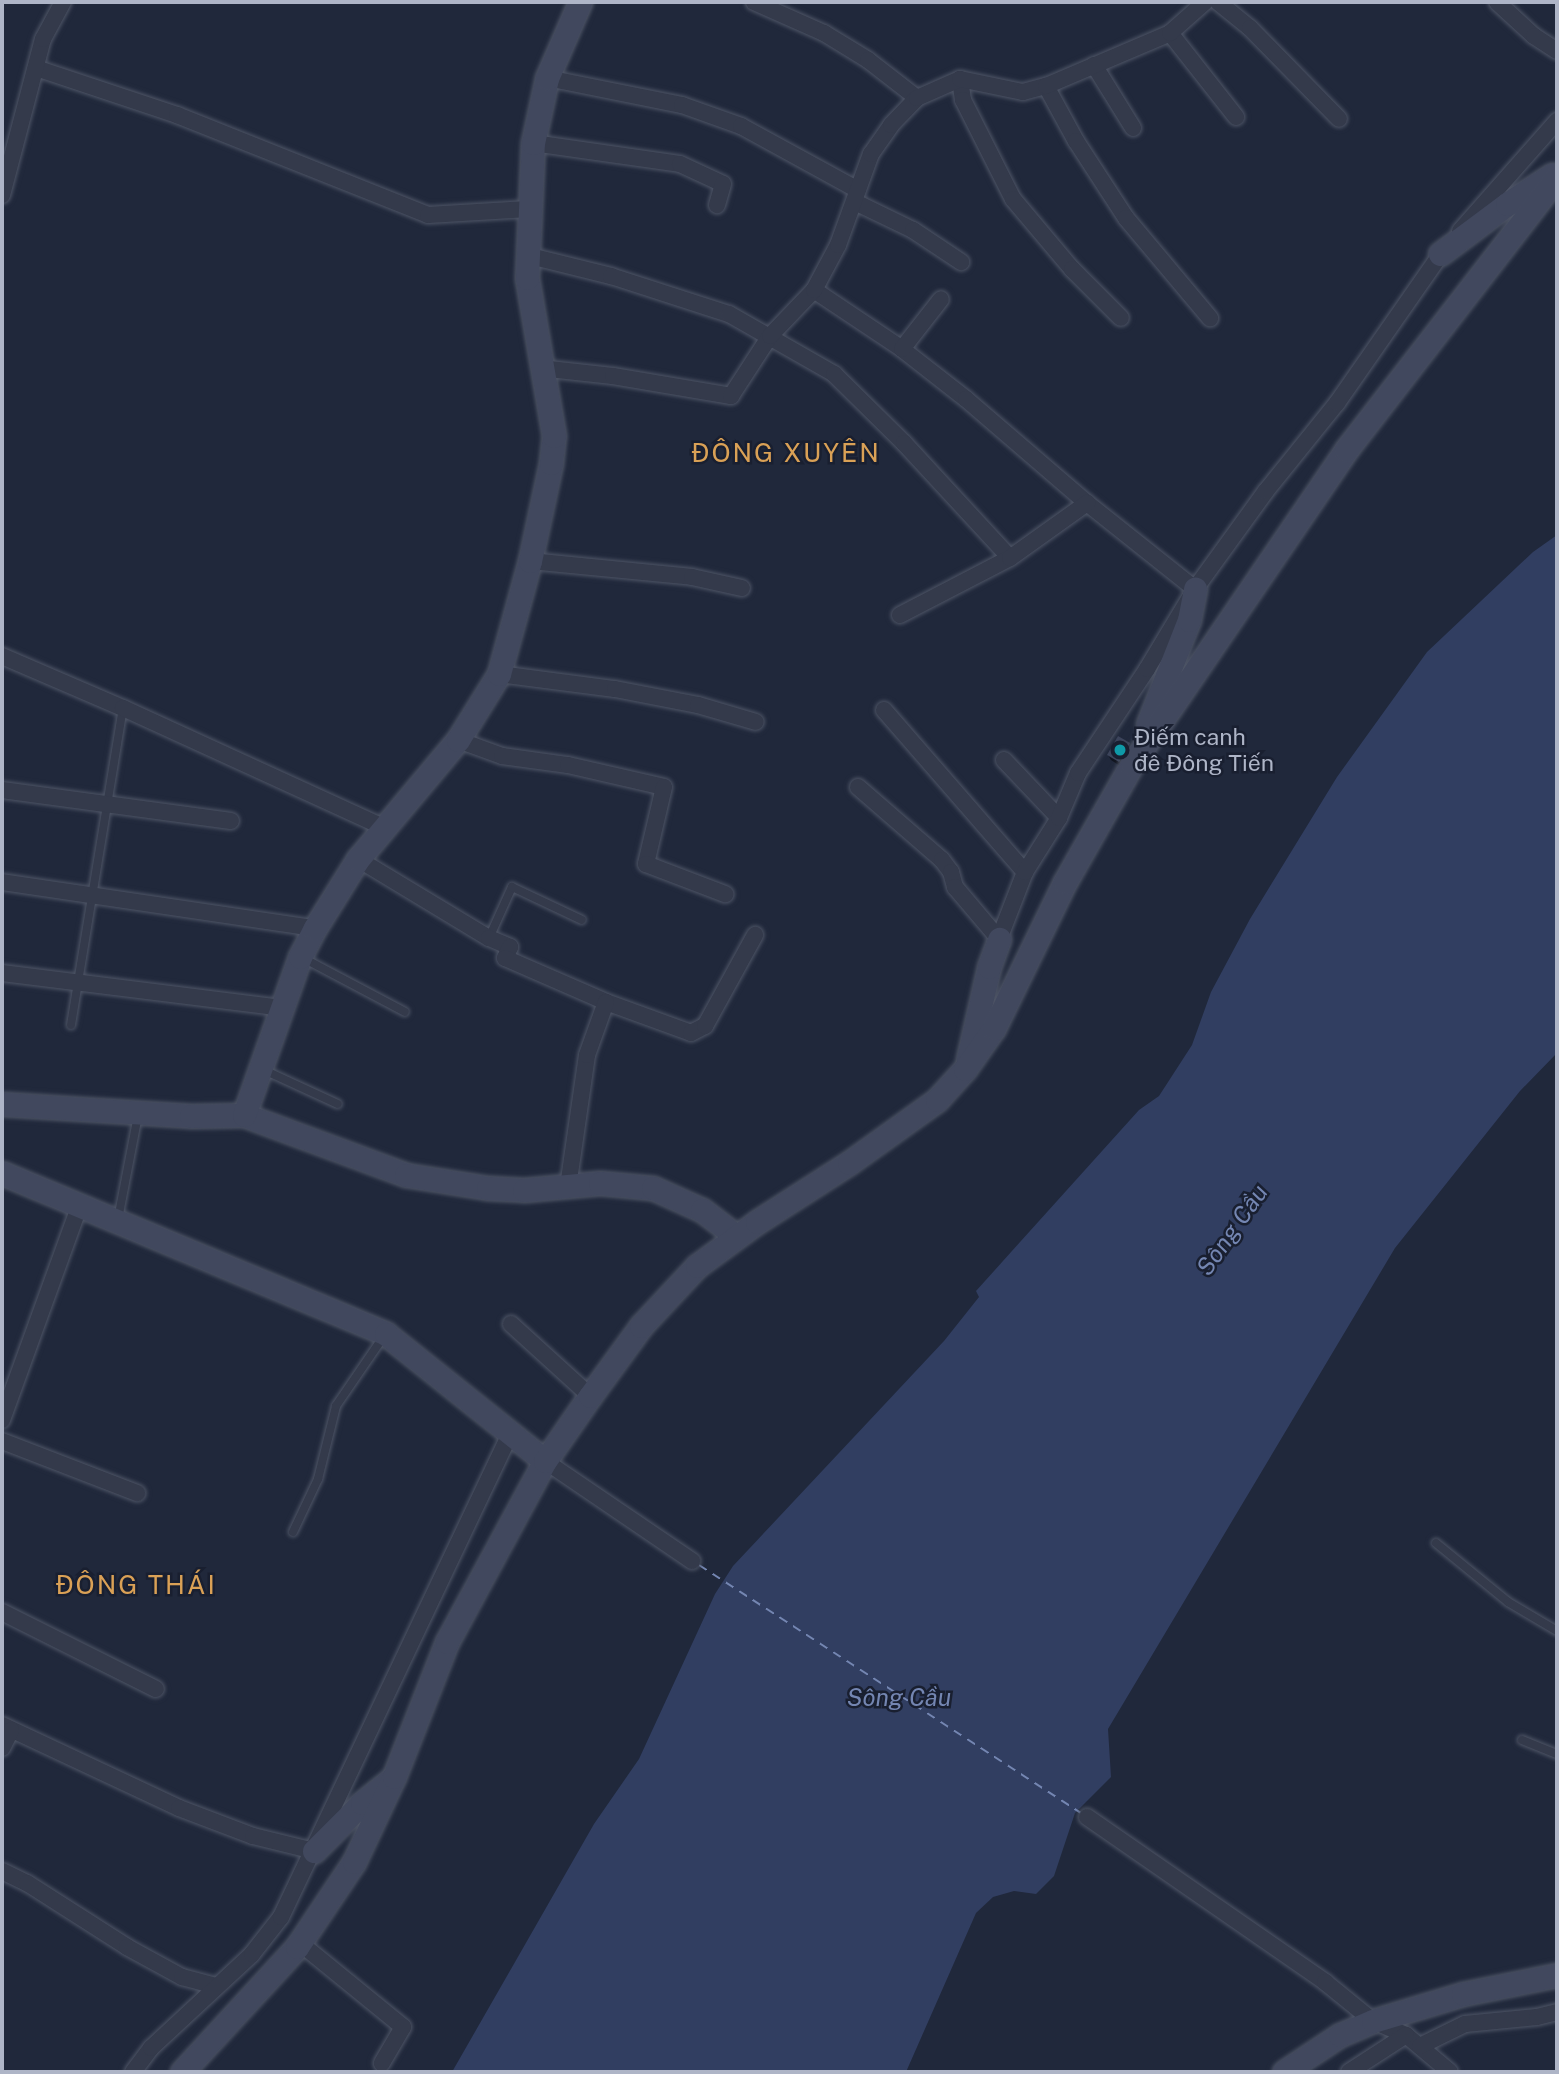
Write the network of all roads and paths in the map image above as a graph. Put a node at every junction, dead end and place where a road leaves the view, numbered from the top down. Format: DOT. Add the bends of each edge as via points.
graph roads {
  1 [pos="63,2"];
  2 [pos="580,2"];
  3 [pos="754,2"];
  4 [pos="1205,2"];
  5 [pos="1218,2"];
  6 [pos="1497,2"];
  7 [pos="1170,33"];
  8 [pos="1557,51"];
  9 [pos="1094,65"];
  10 [pos="36,68"];
  11 [pos="547,78"];
  12 [pos="960,79"];
  13 [pos="1046,86"];
  14 [pos="917,98"];
  15 [pos="1236,117"];
  16 [pos="1339,118"];
  17 [pos="1557,121"];
  18 [pos="1133,128"];
  19 [pos="533,143"];
  20 [pos="1557,174"];
  21 [pos="2,195"];
  22 [pos="857,196"];
  23 [pos="717,205"];
  24 [pos="528,209"];
  25 [pos="1440,254"];
  26 [pos="526,255"];
  27 [pos="961,262"];
  28 [pos="814,290"];
  29 [pos="941,299"];
  30 [pos="1121,318"];
  31 [pos="1210,318"];
  32 [pos="770,336"];
  33 [pos="902,349"];
  34 [pos="540,368"];
  35 [pos="1087,503"];
  36 [pos="1010,558"];
  37 [pos="530,561"];
  38 [pos="742,588"];
  39 [pos="1195,589"];
  40 [pos="901,615"];
  41 [pos="2,656"];
  42 [pos="499,674"];
  43 [pos="123,708"];
  44 [pos="884,710"];
  45 [pos="757,722"];
  46 [pos="458,740"];
  47 [pos="1004,760"];
  48 [pos="1132,764"];
  49 [pos="858,786"];
  50 [pos="2,790"];
  51 [pos="106,803"];
  52 [pos="1059,818"];
  53 [pos="231,821"];
  54 [pos="383,827"];
  55 [pos="358,859"];
  56 [pos="1025,872"];
  57 [pos="2,882"];
  58 [pos="725,894"];
  59 [pos="93,895"];
  60 [pos="582,920"];
  61 [pos="315,928"];
  62 [pos="755,935"];
  63 [pos="489,938"];
  64 [pos="999,939"];
  65 [pos="300,957"];
  66 [pos="2,974"];
  67 [pos="79,984"];
  68 [pos="606,1002"];
  69 [pos="282,1008"];
  70 [pos="405,1012"];
  71 [pos="71,1025"];
  72 [pos="261,1069"];
  73 [pos="965,1069"];
  74 [pos="2,1104"];
  75 [pos="338,1104"];
  76 [pos="138,1112"];
  77 [pos="244,1115"];
  78 [pos="2,1172"];
  79 [pos="568,1187"];
  80 [pos="80,1205"];
  81 [pos="118,1221"];
  82 [pos="736,1236"];
  83 [pos="511,1324"];
  84 [pos="386,1334"];
  85 [pos="590,1396"];
  86 [pos="2,1420"];
  87 [pos="511,1432"];
  88 [pos="2,1441"];
  89 [pos="544,1461"];
  90 [pos="137,1493"];
  91 [pos="293,1532"];
  92 [pos="1436,1543"];
  93 [pos="692,1561"];
  94 [pos="2,1612"];
  95 [pos="1557,1631"];
  96 [pos="156,1689"];
  97 [pos="6,1727"];
  98 [pos="1522,1740"];
  99 [pos="2,1748"];
  100 [pos="1557,1754"];
  101 [pos="394,1777"];
  102 [pos="1087,1818"];
  103 [pos="314,1851"];
  104 [pos="2,1871"];
  105 [pos="300,1943"];
  106 [pos="1557,1975"];
  107 [pos="215,1986"];
  108 [pos="1557,2012"];
  109 [pos="1373,2021"];
  110 [pos="1406,2035"];
  111 [pos="1420,2046"];
  112 [pos="382,2063"];
  113 [pos="133,2072"];
  114 [pos="183,2072"];
  115 [pos="1284,2072"];
  116 [pos="1349,2072"];
  117 [pos="1450,2072"];
  1 -- 10 [label="street" via="43,39"];
  2 -- 11 [label="main road"];
  3 -- 14 [label="street" via="824,33"];
  4 -- 7 [label="street"];
  5 -- 16 [label="street" via="1250,27"];
  6 -- 8 [label="street"];
  7 -- 9 [label="street"];
  7 -- 15 [label="street"];
  9 -- 13 [label="street"];
  9 -- 18 [label="street"];
  10 -- 21 [label="street"];
  10 -- 24 [label="street" via="177,115 428,215"];
  11 -- 19 [label="main road"];
  11 -- 22 [label="street" via="682,105 741,126"];
  12 -- 13 [label="street" via="1023,92"];
  12 -- 14 [label="street"];
  12 -- 30 [label="street" via="963,100 1013,199"];
  13 -- 31 [label="street" via="1126,218"];
  14 -- 22 [label="street" via="871,155"];
  17 -- 25 [label="street"];
  19 -- 23 [label="street" via="680,164 723,184"];
  19 -- 24 [label="main road"];
  20 -- 25 [label="main road"];
  20 -- 48 [label="main road" via="1346,450"];
  22 -- 27 [label="street"];
  22 -- 28 [label="street"];
  24 -- 26 [label="main road"];
  25 -- 39 [label="street" via="1338,403"];
  26 -- 32 [label="street" via="611,276 729,314"];
  26 -- 34 [label="main road"];
  28 -- 32 [label="street"];
  28 -- 33 [label="street"];
  29 -- 33 [label="street"];
  32 -- 34 [label="street" via="731,396"];
  32 -- 36 [label="street" via="834,374"];
  33 -- 35 [label="street"];
  34 -- 37 [label="main road" via="554,436"];
  35 -- 36 [label="street"];
  35 -- 39 [label="street"];
  36 -- 40 [label="street"];
  37 -- 38 [label="street" via="692,577"];
  37 -- 42 [label="main road"];
  39 -- 48 [label="main road" via="1189,620"];
  39 -- 52 [label="street" via="1078,773"];
  41 -- 43 [label="street"];
  42 -- 45 [label="street" via="615,688"];
  42 -- 46 [label="main road"];
  43 -- 51 [label="lane"];
  43 -- 54 [label="street"];
  44 -- 56 [label="street"];
  46 -- 54 [label="main road"];
  46 -- 58 [label="street" via="502,756 568,765 664,787 646,864"];
  47 -- 52 [label="street"];
  48 -- 73 [label="main road" via="1065,883 994,1028"];
  49 -- 64 [label="street" via="942,860 955,887"];
  50 -- 51 [label="street"];
  51 -- 53 [label="street"];
  51 -- 59 [label="lane"];
  52 -- 56 [label="street"];
  54 -- 55 [label="main road"];
  55 -- 61 [label="main road"];
  55 -- 63 [label="street"];
  56 -- 64 [label="street"];
  57 -- 59 [label="street"];
  59 -- 61 [label="street"];
  59 -- 67 [label="lane"];
  60 -- 63 [label="lane" via="512,887"];
  61 -- 65 [label="main road"];
  62 -- 68 [label="street" via="705,1026 691,1033"];
  63 -- 68 [label="street" via="510,947 505,958"];
  64 -- 73 [label="main road"];
  65 -- 69 [label="main road"];
  65 -- 70 [label="lane"];
  66 -- 67 [label="street"];
  67 -- 69 [label="street"];
  67 -- 71 [label="lane"];
  68 -- 79 [label="street" via="587,1055"];
  69 -- 72 [label="main road"];
  72 -- 75 [label="lane"];
  72 -- 77 [label="main road"];
  73 -- 82 [label="main road" via="928,1107"];
  74 -- 76 [label="main road"];
  76 -- 77 [label="main road"];
  76 -- 81 [label="lane"];
  77 -- 79 [label="main road" via="406,1175 488,1188"];
  78 -- 80 [label="main road"];
  79 -- 82 [label="main road" via="600,1183 653,1188 708,1214"];
  80 -- 81 [label="main road"];
  80 -- 86 [label="street"];
  81 -- 84 [label="main road"];
  82 -- 85 [label="main road" via="675,1287"];
  83 -- 85 [label="street"];
  84 -- 87 [label="main road"];
  84 -- 91 [label="lane" via="336,1406 318,1479"];
  85 -- 89 [label="main road"];
  87 -- 89 [label="main road"];
  87 -- 103 [label="street"];
  88 -- 90 [label="street"];
  89 -- 93 [label="street"];
  89 -- 101 [label="main road" via="447,1642"];
  92 -- 95 [label="lane" via="1508,1602"];
  94 -- 96 [label="street"];
  97 -- 99 [label="street"];
  97 -- 103 [label="street" via="179,1808 253,1836"];
  98 -- 100 [label="lane"];
  101 -- 103 [label="main road"];
  101 -- 105 [label="main road" via="354,1862"];
  102 -- 109 [label="street" via="1325,1982"];
  103 -- 107 [label="street" via="281,1917 252,1954"];
  104 -- 107 [label="street" via="182,1977"];
  105 -- 112 [label="street" via="402,2027"];
  105 -- 114 [label="main road"];
  106 -- 109 [label="main road" via="1462,1994"];
  107 -- 113 [label="street" via="151,2048"];
  108 -- 111 [label="street" via="1465,2024"];
  109 -- 110 [label="street"];
  109 -- 115 [label="main road" via="1340,2035"];
  110 -- 111 [label="street"];
  110 -- 116 [label="street"];
  111 -- 117 [label="street"];
}
